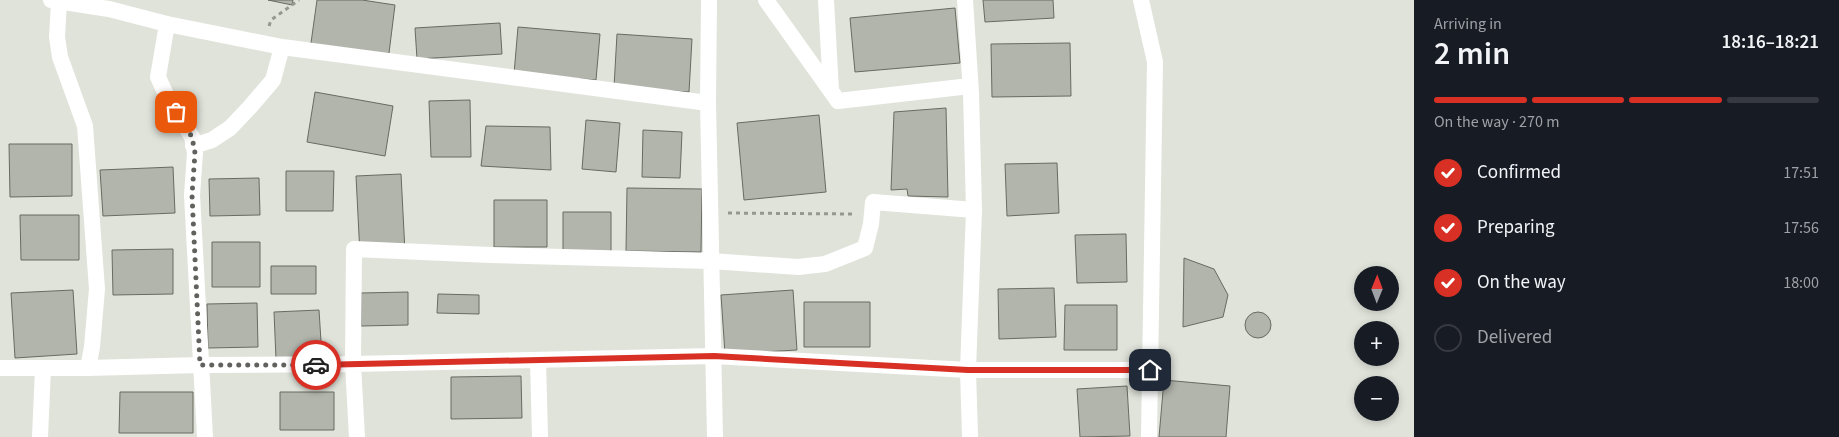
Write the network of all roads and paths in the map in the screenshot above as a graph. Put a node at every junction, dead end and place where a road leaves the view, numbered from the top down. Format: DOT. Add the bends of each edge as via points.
graph roads {
  1 [pos="299,0"];
  2 [pos="709,0"];
  3 [pos="766,0"];
  4 [pos="826,0"];
  5 [pos="965,0"];
  6 [pos="1141,0"];
  7 [pos="55,1"];
  8 [pos="110,5"];
  9 [pos="167,24"];
  10 [pos="264,44"];
  11 [pos="282,48"];
  12 [pos="970,86"];
  13 [pos="831,91"];
  14 [pos="708,103"];
  15 [pos="194,146"];
  16 [pos="974,210"];
  17 [pos="710,213"];
  18 [pos="872,214"];
  19 [pos="711,261"];
  20 [pos="714,356"];
  21 [pos="538,360"];
  22 [pos="353,364"];
  23 [pos="200,365"];
  24 [pos="0,368"];
  25 [pos="43,368"];
  26 [pos="88,368"];
  27 [pos="968,370"];
  28 [pos="1150,370"];
  29 [pos="40,437"];
  30 [pos="205,437"];
  31 [pos="357,437"];
  32 [pos="540,437"];
  33 [pos="715,437"];
  34 [pos="970,437"];
  35 [pos="1149,437"];
  1 -- 10 [label="path" via="271,20"];
  2 -- 14 [label="street"];
  3 -- 13 [label="street"];
  4 -- 13 [label="street"];
  5 -- 12 [label="street"];
  6 -- 28 [label="street" via="1155,62"];
  7 -- 8 [label="street"];
  7 -- 26 [label="street" via="60,57 85,126 97,289"];
  8 -- 9 [label="street"];
  9 -- 10 [label="street"];
  9 -- 15 [label="street" via="158,78"];
  10 -- 11 [label="street"];
  11 -- 14 [label="street"];
  11 -- 15 [label="street" via="273,80 250,107 230,128 212,140"];
  12 -- 13 [label="street" via="838,101"];
  12 -- 16 [label="street"];
  14 -- 17 [label="street"];
  15 -- 23 [label="street" via="192,195"];
  16 -- 18 [label="street" via="874,202"];
  16 -- 27 [label="street"];
  17 -- 18 [label="path"];
  17 -- 19 [label="street"];
  18 -- 19 [label="street" via="865,248 825,264 798,267"];
  19 -- 20 [label="street"];
  19 -- 22 [label="street" via="354,249"];
  20 -- 21 [label="street"];
  20 -- 27 [label="street"];
  20 -- 33 [label="street"];
  21 -- 22 [label="street"];
  21 -- 32 [label="street"];
  22 -- 23 [label="street"];
  22 -- 31 [label="street"];
  23 -- 26 [label="street"];
  23 -- 30 [label="street"];
  24 -- 25 [label="street"];
  25 -- 26 [label="street"];
  25 -- 29 [label="street"];
  27 -- 28 [label="street"];
  27 -- 34 [label="street"];
  28 -- 35 [label="street"];
}
